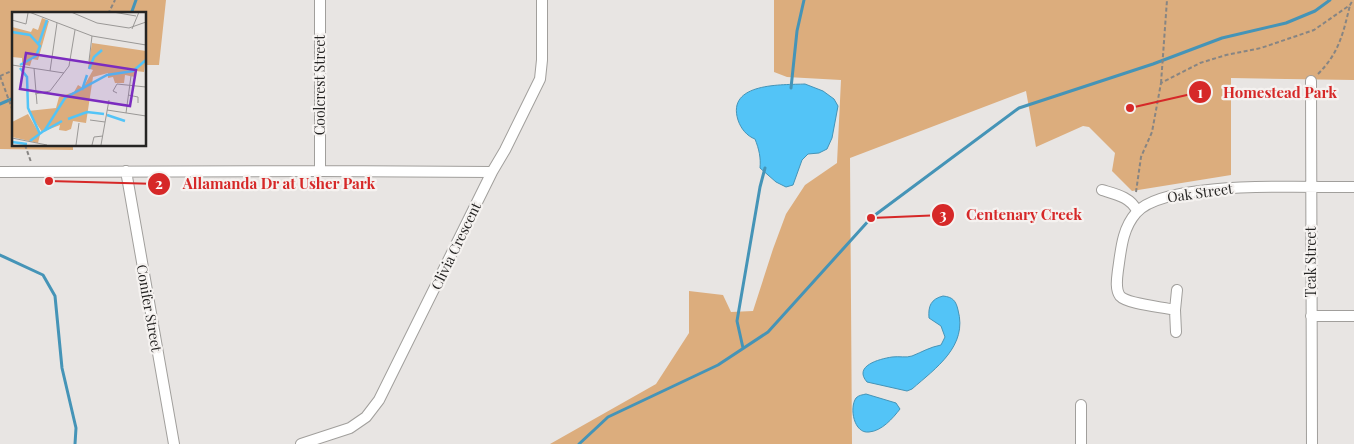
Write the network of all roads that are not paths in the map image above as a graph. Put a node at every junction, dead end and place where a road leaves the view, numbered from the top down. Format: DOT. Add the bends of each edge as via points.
graph roads {
  1 [pos="320,0"];
  2 [pos="542,0"];
  3 [pos="1311,81"];
  4 [pos="320,171"];
  5 [pos="0,172"];
  6 [pos="126,172"];
  7 [pos="492,172"];
  8 [pos="1354,187"];
  9 [pos="1312,188"];
  10 [pos="1102,190"];
  11 [pos="1136,208"];
  12 [pos="1177,290"];
  13 [pos="1175,310"];
  14 [pos="1311,316"];
  15 [pos="1354,316"];
  16 [pos="1176,332"];
  17 [pos="1081,406"];
  18 [pos="174,444"];
  19 [pos="301,444"];
  20 [pos="1081,444"];
  21 [pos="1312,444"];
  1 -- 4 [label="street, Coolcrest Street"];
  2 -- 7 [label="street, Clivia Crescent" via="540,79"];
  3 -- 9 [label="street, Teak Street"];
  4 -- 6 [label="street"];
  4 -- 7 [label="street"];
  5 -- 6 [label="street"];
  6 -- 18 [label="street, Conifer Street"];
  7 -- 19 [label="street, Clivia Crescent" via="379,400 366,417 350,428"];
  8 -- 9 [label="street, Oak Street"];
  9 -- 11 [label="street, Oak Street" via="1218,187 1179,193"];
  9 -- 14 [label="street, Teak Street"];
  10 -- 11 [label="street" via="1124,197"];
  11 -- 13 [label="street" via="1123,240 1117,289 1128,301"];
  12 -- 13 [label="street"];
  13 -- 16 [label="street"];
  14 -- 15 [label="street"];
  14 -- 21 [label="street, Teak Street"];
  17 -- 20 [label="street"];
}
